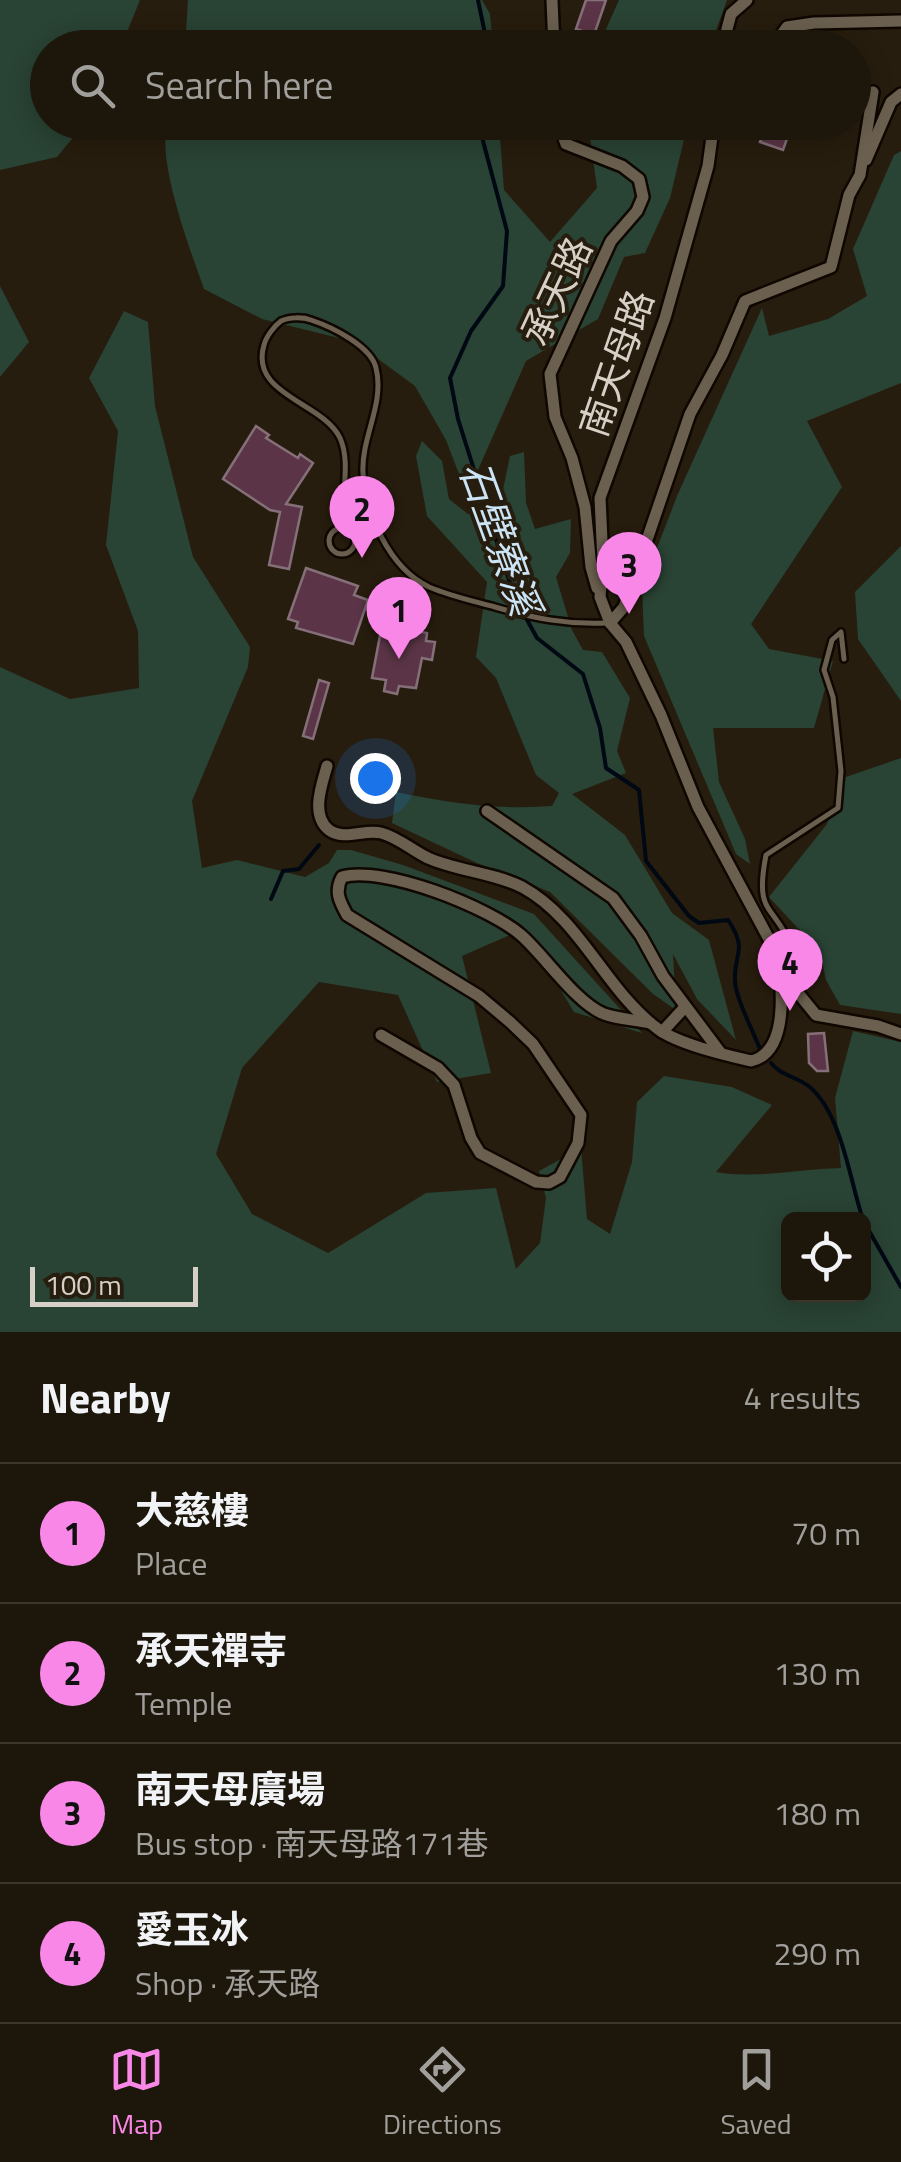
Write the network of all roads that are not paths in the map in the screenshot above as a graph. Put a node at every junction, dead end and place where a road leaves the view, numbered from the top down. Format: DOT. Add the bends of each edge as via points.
graph roads {
  1 [pos="552,0"];
  2 [pos="746,0"];
  3 [pos="901,20"];
  4 [pos="553,30"];
  5 [pos="726,30"];
  6 [pos="785,30"];
  7 [pos="873,92"];
  8 [pos="901,94"];
  9 [pos="871,105"];
  10 [pos="565,140"];
  11 [pos="712,140"];
  12 [pos="865,140"];
  13 [pos="860,175"];
  14 [pos="345,528"];
  15 [pos="600,597"];
  16 [pos="610,623"];
  17 [pos="844,660"];
  18 [pos="327,766"];
  19 [pos="487,811"];
  20 [pos="781,981"];
  21 [pos="801,996"];
  22 [pos="685,1007"];
  23 [pos="651,1023"];
  24 [pos="662,1032"];
  25 [pos="901,1034"];
  26 [pos="382,1035"];
  27 [pos="720,1052"];
  1 -- 4 [label="street"];
  2 -- 5 [label="street" via="730,14"];
  3 -- 6 [label="street" via="814,22"];
  7 -- 9 [label="street"];
  8 -- 13 [label="street" via="891,102"];
  10 -- 15 [label="street, 承天路" via="622,166 639,179 643,197 611,242 550,374"];
  11 -- 15 [label="street, 南天母路" via="665,318 600,498"];
  12 -- 13 [label="street"];
  13 -- 16 [label="street" via="831,267 745,301 690,414 624,608"];
  14 -- 14 [label="lane" via="331,534 337,552 354,544"];
  14 -- 16 [label="lane" via="338,434 264,371 266,338 280,322 308,318 376,364 379,394 363,470 368,506 406,570 426,586 550,623"];
  15 -- 16 [label="street, 南天母路"];
  16 -- 20 [label="street" via="626,642 698,807 777,954"];
  17 -- 21 [label="lane" via="841,632 824,670 841,770 838,808 766,855 760,885 764,904 796,954"];
  18 -- 23 [label="street" via="318,798 330,830 384,833 431,859 522,888 552,909"];
  19 -- 22 [label="street" via="613,898"];
  20 -- 21 [label="street"];
  20 -- 27 [label="street" via="770,1050 751,1061"];
  21 -- 25 [label="street" via="816,1015"];
  22 -- 24 [label="street"];
  22 -- 27 [label="street"];
  23 -- 24 [label="street"];
  23 -- 26 [label="street" via="602,1014 518,932 464,900 350,875 337,886 347,915 479,996 533,1044 581,1115 578,1143 560,1177 536,1182 480,1152 454,1085"];
  24 -- 27 [label="street"];
}
